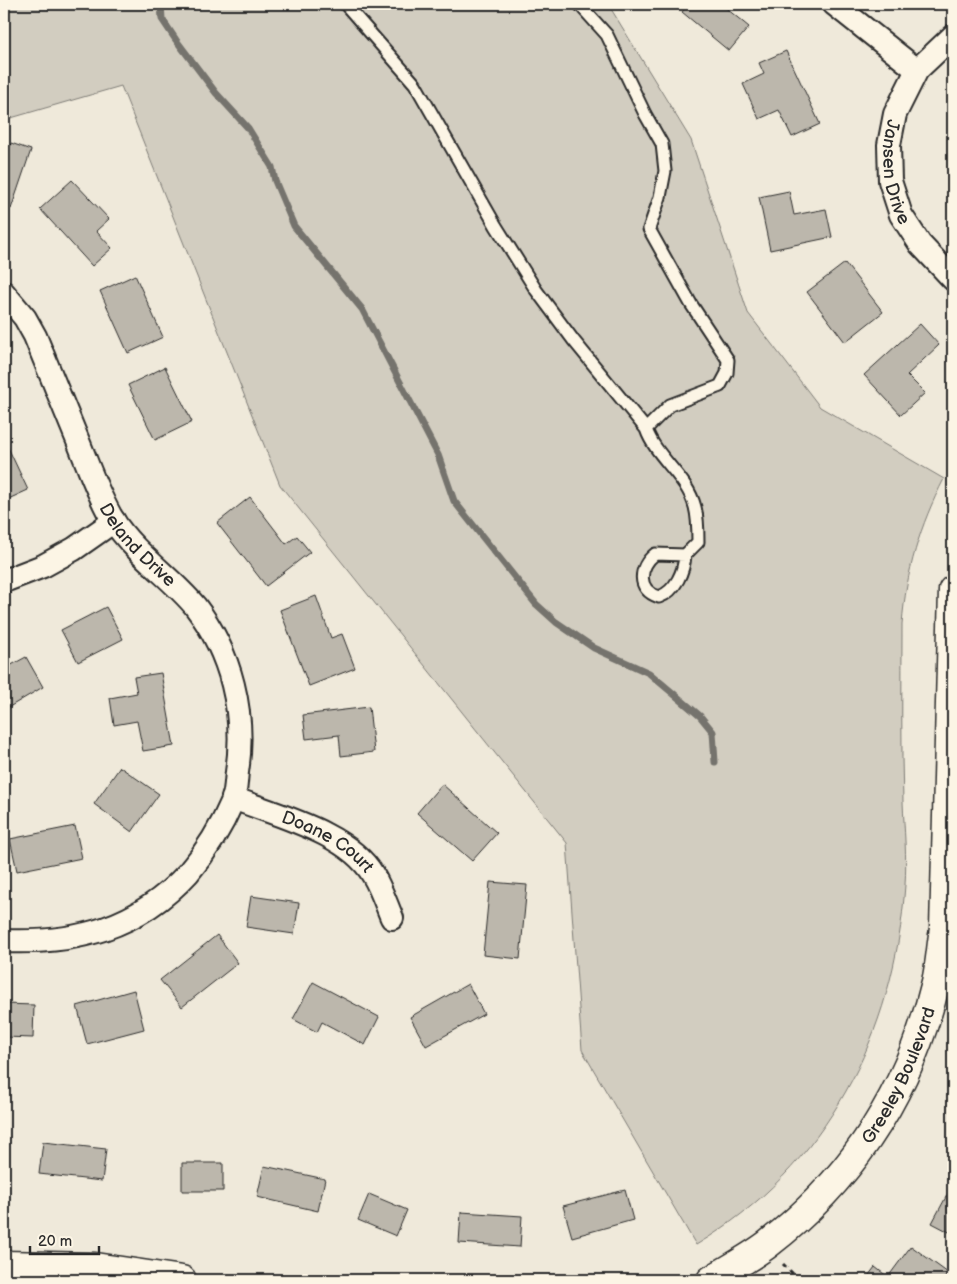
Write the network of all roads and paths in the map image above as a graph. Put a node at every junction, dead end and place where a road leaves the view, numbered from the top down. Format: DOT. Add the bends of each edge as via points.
graph roads {
  1 [pos="345,4"];
  2 [pos="579,4"];
  3 [pos="834,4"];
  4 [pos="953,36"];
  5 [pos="917,70"];
  6 [pos="953,279"];
  7 [pos="4,293"];
  8 [pos="646,428"];
  9 [pos="114,521"];
  10 [pos="685,555"];
  11 [pos="4,581"];
  12 [pos="953,590"];
  13 [pos="233,798"];
  14 [pos="392,918"];
  15 [pos="4,941"];
  16 [pos="4,1265"];
  17 [pos="182,1280"];
  18 [pos="711,1280"];
  1 -- 8 [label="lane" via="415,84 536,290"];
  2 -- 8 [label="lane" via="607,35 662,144 665,171 649,228 691,304 728,360 727,373 720,386 670,405"];
  3 -- 5 [label="street"];
  4 -- 5 [label="street, Jansen Drive"];
  5 -- 6 [label="street, Jansen Drive" via="896,114 889,145 890,181 901,215 920,244"];
  7 -- 9 [label="street, Deland Drive" via="35,336 94,482"];
  8 -- 10 [label="lane" via="663,460 685,485 695,507 698,542"];
  9 -- 11 [label="street" via="43,566"];
  9 -- 13 [label="street, Deland Drive" via="195,607 225,658 234,686 239,725 240,756"];
  12 -- 18 [label="street, Greeley Boulevard" via="944,929 936,980 920,1038 892,1102 861,1152 813,1206 789,1227 766,1246"];
  13 -- 14 [label="street, Doane Court" via="303,825 350,850 373,874"];
  13 -- 15 [label="street, Deland Drive" via="210,844 196,863 175,886 143,911 102,930 62,940"];
  16 -- 17 [label="street" via="95,1266"];
}
